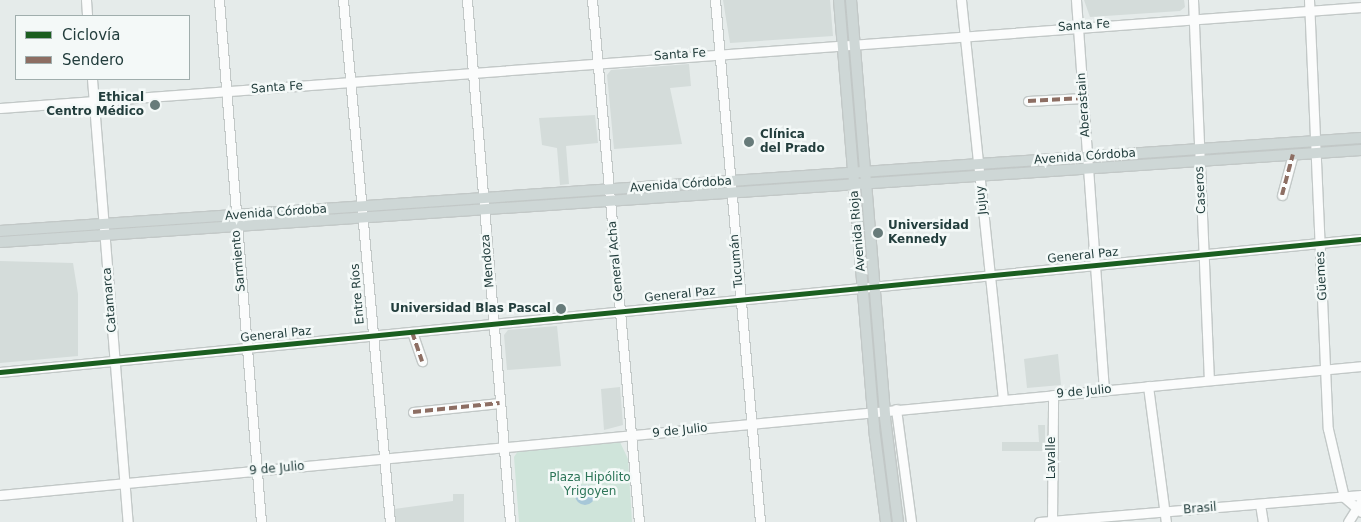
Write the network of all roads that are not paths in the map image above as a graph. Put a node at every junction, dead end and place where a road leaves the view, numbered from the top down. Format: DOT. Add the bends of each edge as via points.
graph roads {
  1 [pos="86,0"];
  2 [pos="219,0"];
  3 [pos="343,0"];
  4 [pos="467,0"];
  5 [pos="592,0"];
  6 [pos="715,0"];
  7 [pos="839,0"];
  8 [pos="851,0"];
  9 [pos="961,0"];
  10 [pos="1076,0"];
  11 [pos="1193,0"];
  12 [pos="1309,0"];
  13 [pos="1361,7"];
  14 [pos="1310,10"];
  15 [pos="88,15"];
  16 [pos="1194,18"];
  17 [pos="1078,26"];
  18 [pos="964,34"];
  19 [pos="854,42"];
  20 [pos="842,43"];
  21 [pos="719,52"];
  22 [pos="598,61"];
  23 [pos="473,74"];
  24 [pos="92,80"];
  25 [pos="351,82"];
  26 [pos="226,92"];
  27 [pos="1083,98"];
  28 [pos="94,101"];
  29 [pos="1028,101"];
  30 [pos="0,108"];
  31 [pos="1361,138"];
  32 [pos="1316,141"];
  33 [pos="1199,149"];
  34 [pos="1361,150"];
  35 [pos="1316,153"];
  36 [pos="1293,154"];
  37 [pos="1087,157"];
  38 [pos="1200,160"];
  39 [pos="978,164"];
  40 [pos="1088,168"];
  41 [pos="865,172"];
  42 [pos="853,173"];
  43 [pos="979,176"];
  44 [pos="731,181"];
  45 [pos="866,183"];
  46 [pos="854,184"];
  47 [pos="609,190"];
  48 [pos="732,192"];
  49 [pos="1282,195"];
  50 [pos="610,201"];
  51 [pos="484,204"];
  52 [pos="362,212"];
  53 [pos="236,221"];
  54 [pos="104,224"];
  55 [pos="0,231"];
  56 [pos="105,235"];
  57 [pos="1361,240"];
  58 [pos="0,242"];
  59 [pos="1320,244"];
  60 [pos="1204,255"];
  61 [pos="1095,265"];
  62 [pos="990,276"];
  63 [pos="874,287"];
  64 [pos="863,288"];
  65 [pos="741,300"];
  66 [pos="621,311"];
  67 [pos="494,324"];
  68 [pos="412,332"];
  69 [pos="372,336"];
  70 [pos="247,348"];
  71 [pos="115,361"];
  72 [pos="422,361"];
  73 [pos="1361,366"];
  74 [pos="1326,370"];
  75 [pos="0,372"];
  76 [pos="1209,380"];
  77 [pos="1148,386"];
  78 [pos="1104,390"];
  79 [pos="1053,395"];
  80 [pos="1003,399"];
  81 [pos="500,403"];
  82 [pos="896,409"];
  83 [pos="884,410"];
  84 [pos="413,412"];
  85 [pos="873,412"];
  86 [pos="751,424"];
  87 [pos="632,436"];
  88 [pos="504,448"];
  89 [pos="888,449"];
  90 [pos="384,459"];
  91 [pos="257,471"];
  92 [pos="126,483"];
  93 [pos="0,495"];
  94 [pos="1361,495"];
  95 [pos="883,497"];
  96 [pos="1344,497"];
  97 [pos="1260,504"];
  98 [pos="1360,507"];
  99 [pos="1164,512"];
  100 [pos="128,522"];
  101 [pos="261,522"];
  102 [pos="390,522"];
  103 [pos="510,522"];
  104 [pos="639,522"];
  105 [pos="760,522"];
  106 [pos="886,522"];
  107 [pos="892,522"];
  108 [pos="898,522"];
  109 [pos="911,522"];
  110 [pos="1039,522"];
  111 [pos="1052,522"];
  112 [pos="1166,522"];
  113 [pos="1264,522"];
  114 [pos="1348,522"];
  1 -- 15 [label="street"];
  2 -- 26 [label="street, Sarmiento"];
  3 -- 25 [label="street, Entre Ríos"];
  4 -- 23 [label="street, Mendoza"];
  5 -- 22 [label="street, General Acha"];
  6 -- 21 [label="street, Tucumán"];
  7 -- 20 [label="main road, Avenida Rioja"];
  8 -- 19 [label="main road, Avenida Rioja"];
  9 -- 18 [label="street, Jujuy"];
  10 -- 17 [label="street, Aberastain"];
  11 -- 16 [label="street, Caseros"];
  12 -- 14 [label="street, Güemes"];
  13 -- 14 [label="street, Santa Fe"];
  14 -- 16 [label="street, Santa Fe"];
  14 -- 32 [label="street, Güemes"];
  16 -- 17 [label="street, Santa Fe"];
  16 -- 33 [label="street, Caseros"];
  17 -- 18 [label="street, Santa Fe"];
  17 -- 27 [label="street, Aberastain"];
  18 -- 19 [label="street, Santa Fe"];
  18 -- 39 [label="street, Jujuy"];
  19 -- 20 [label="street, Santa Fe"];
  19 -- 41 [label="main road, Avenida Rioja"];
  20 -- 21 [label="street, Santa Fe"];
  20 -- 42 [label="main road, Avenida Rioja"];
  21 -- 22 [label="street, Santa Fe"];
  21 -- 44 [label="street, Tucumán"];
  22 -- 23 [label="street, Santa Fe"];
  22 -- 47 [label="street, General Acha"];
  23 -- 25 [label="street, Santa Fe"];
  23 -- 51 [label="street, Mendoza"];
  24 -- 28 [label="street, Catamarca"];
  25 -- 26 [label="street, Santa Fe"];
  25 -- 52 [label="street, Entre Ríos"];
  26 -- 28 [label="street, Santa Fe"];
  26 -- 53 [label="street, Sarmiento"];
  27 -- 29 [label="street"];
  27 -- 37 [label="street, Aberastain"];
  28 -- 30 [label="street, Santa Fe"];
  28 -- 54 [label="street, Catamarca"];
  31 -- 32 [label="main road, Avenida Córdoba"];
  32 -- 33 [label="main road, Avenida Córdoba"];
  32 -- 35 [label="street, Güemes"];
  33 -- 37 [label="main road, Avenida Córdoba"];
  33 -- 38 [label="street, Caseros"];
  34 -- 35 [label="main road, Avenida Córdoba"];
  35 -- 36 [label="main road, Avenida Córdoba"];
  35 -- 59 [label="street, Güemes"];
  36 -- 38 [label="main road, Avenida Córdoba"];
  36 -- 49 [label="street"];
  37 -- 39 [label="main road, Avenida Córdoba"];
  37 -- 40 [label="street, Aberastain"];
  38 -- 40 [label="main road, Avenida Córdoba"];
  38 -- 60 [label="street, Caseros"];
  39 -- 41 [label="main road, Avenida Córdoba"];
  39 -- 43 [label="street, Jujuy"];
  40 -- 43 [label="main road, Avenida Córdoba"];
  40 -- 61 [label="street, Aberastain"];
  41 -- 42 [label="main road, Avenida Córdoba"];
  41 -- 45 [label="main road, Avenida Rioja"];
  42 -- 44 [label="main road, Avenida Córdoba"];
  42 -- 46 [label="main road, Avenida Rioja"];
  43 -- 45 [label="main road, Avenida Córdoba"];
  43 -- 62 [label="street, Jujuy"];
  44 -- 47 [label="main road, Avenida Córdoba"];
  44 -- 48 [label="street, Tucumán"];
  45 -- 46 [label="main road, Avenida Córdoba"];
  45 -- 63 [label="main road, Avenida Rioja"];
  46 -- 48 [label="main road, Avenida Córdoba"];
  46 -- 64 [label="main road, Avenida Rioja"];
  47 -- 50 [label="street, General Acha"];
  47 -- 51 [label="main road, Avenida Córdoba"];
  48 -- 50 [label="main road, Avenida Córdoba"];
  48 -- 65 [label="street, Tucumán"];
  50 -- 51 [label="main road, Avenida Córdoba"];
  50 -- 66 [label="street, General Acha"];
  51 -- 52 [label="main road, Avenida Córdoba"];
  51 -- 67 [label="street, Mendoza"];
  52 -- 53 [label="main road, Avenida Córdoba"];
  52 -- 69 [label="street, Entre Ríos"];
  53 -- 54 [label="main road, Avenida Córdoba"];
  53 -- 56 [label="main road, Avenida Córdoba"];
  53 -- 70 [label="street, Sarmiento"];
  54 -- 55 [label="main road, Avenida Córdoba"];
  54 -- 56 [label="street, Catamarca"];
  56 -- 58 [label="main road, Avenida Córdoba"];
  56 -- 71 [label="street, Catamarca"];
  57 -- 59 [label="street, General Paz"];
  59 -- 60 [label="street, General Paz"];
  59 -- 74 [label="street, Güemes"];
  60 -- 61 [label="street, General Paz"];
  60 -- 76 [label="street, Caseros"];
  61 -- 62 [label="street, General Paz"];
  61 -- 78 [label="street, Aberastain"];
  62 -- 63 [label="street, General Paz"];
  62 -- 80 [label="street, Jujuy"];
  63 -- 64 [label="street, General Paz"];
  63 -- 83 [label="main road, Avenida Rioja"];
  64 -- 65 [label="street, General Paz"];
  64 -- 85 [label="main road, Avenida Rioja"];
  65 -- 66 [label="street, General Paz"];
  65 -- 86 [label="street, Tucumán"];
  66 -- 67 [label="street, General Paz"];
  66 -- 87 [label="street, General Acha"];
  67 -- 68 [label="street, General Paz"];
  67 -- 81 [label="street, Mendoza"];
  68 -- 69 [label="street, General Paz"];
  68 -- 72 [label="street"];
  69 -- 70 [label="street, General Paz"];
  69 -- 90 [label="street, Entre Ríos"];
  70 -- 71 [label="street, General Paz"];
  70 -- 91 [label="street, Sarmiento"];
  71 -- 75 [label="street, General Paz"];
  71 -- 92 [label="street, Catamarca"];
  73 -- 74 [label="street, 9 de Julio"];
  74 -- 76 [label="street, 9 de Julio"];
  74 -- 96 [label="street, Güemes" via="1328,429"];
  76 -- 77 [label="street, 9 de Julio"];
  77 -- 78 [label="street, 9 de Julio"];
  77 -- 99 [label="street"];
  78 -- 79 [label="street, 9 de Julio"];
  79 -- 80 [label="street, 9 de Julio"];
  79 -- 111 [label="street, Lavalle"];
  80 -- 82 [label="street, 9 de Julio"];
  81 -- 84 [label="street"];
  81 -- 88 [label="street, Mendoza"];
  82 -- 83 [label="street, 9 de Julio"];
  82 -- 109 [label="street"];
  83 -- 85 [label="street, 9 de Julio"];
  83 -- 89 [label="main road, Avenida Rioja"];
  85 -- 86 [label="street, 9 de Julio"];
  85 -- 89 [label="main road"];
  85 -- 95 [label="main road, Avenida Rioja"];
  86 -- 87 [label="street, 9 de Julio"];
  86 -- 105 [label="street, Tucumán"];
  87 -- 88 [label="street, 9 de Julio"];
  87 -- 104 [label="street, General Acha"];
  88 -- 90 [label="street, 9 de Julio"];
  88 -- 103 [label="street, Mendoza"];
  89 -- 108 [label="main road, Avenida Rioja"];
  90 -- 91 [label="street, 9 de Julio"];
  90 -- 102 [label="street, Entre Ríos"];
  91 -- 92 [label="street, 9 de Julio"];
  91 -- 101 [label="street, Sarmiento"];
  92 -- 93 [label="street, 9 de Julio"];
  92 -- 100 [label="street, Catamarca"];
  94 -- 96 [label="street, Brasil"];
  95 -- 106 [label="main road, Avenida Rioja"];
  95 -- 107 [label="main road"];
  96 -- 97 [label="street, Brasil"];
  96 -- 98 [label="street"];
  97 -- 99 [label="street, Brasil"];
  97 -- 113 [label="street"];
  98 -- 114 [label="street"];
  99 -- 111 [label="street, Brasil"];
  99 -- 112 [label="street"];
  110 -- 111 [label="street, Brasil"];
}
